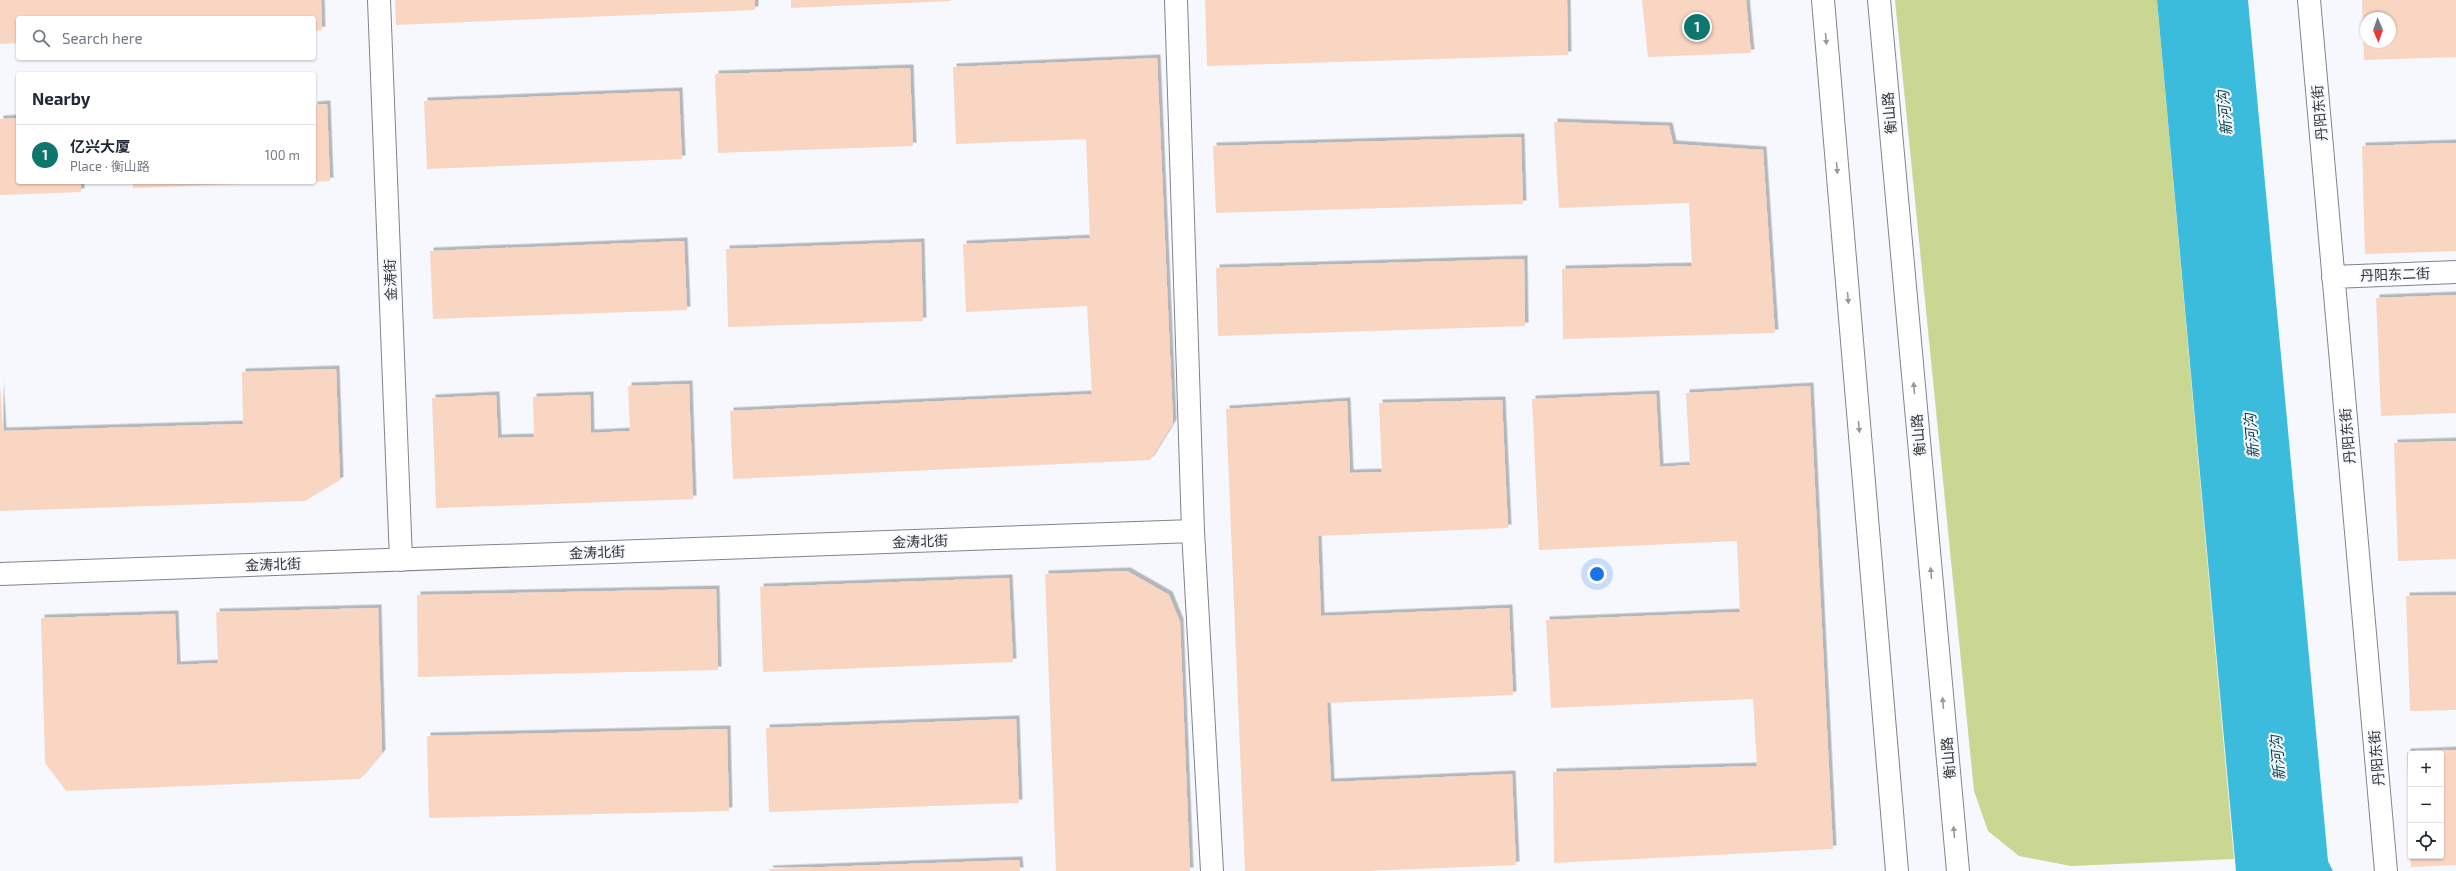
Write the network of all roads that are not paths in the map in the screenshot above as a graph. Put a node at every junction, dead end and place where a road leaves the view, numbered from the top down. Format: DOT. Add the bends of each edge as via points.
graph roads {
  1 [pos="378,0"];
  2 [pos="1176,0"];
  3 [pos="1822,0"];
  4 [pos="1879,0"];
  5 [pos="2309,0"];
  6 [pos="2456,272"];
  7 [pos="2333,277"];
  8 [pos="1193,531"];
  9 [pos="401,560"];
  10 [pos="0,574"];
  11 [pos="1212,871"];
  12 [pos="1897,871"];
  13 [pos="1958,871"];
  14 [pos="2386,871"];
  1 -- 9 [label="street, 金涛街"];
  2 -- 8 [label="street"];
  3 -- 12 [label="street, one-way"];
  13 -- 4 [label="street, 衡山路, one-way"];
  5 -- 7 [label="street, 丹阳东街"];
  6 -- 7 [label="street, 丹阳东二街"];
  7 -- 14 [label="street, 丹阳东街"];
  8 -- 9 [label="street, 金涛北街"];
  8 -- 11 [label="street"];
  9 -- 10 [label="street, 金涛北街"];
}
